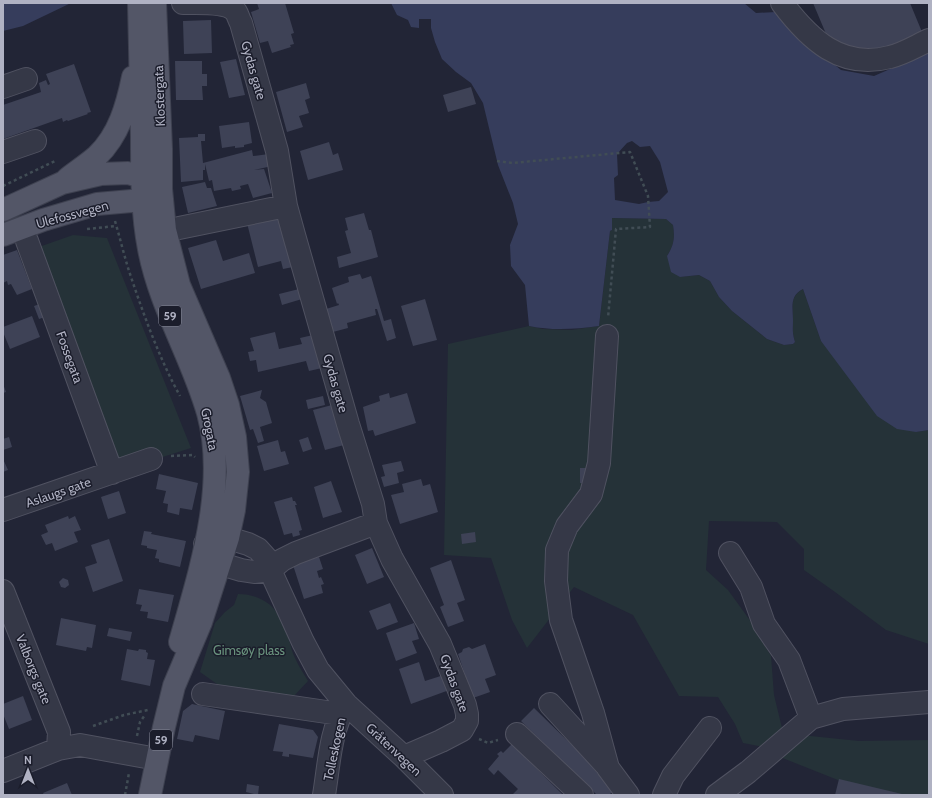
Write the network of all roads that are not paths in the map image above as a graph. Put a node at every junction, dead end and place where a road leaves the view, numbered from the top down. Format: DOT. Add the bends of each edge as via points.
graph roads {
  1 [pos="139,3"];
  2 [pos="155,3"];
  3 [pos="183,3"];
  4 [pos="782,3"];
  5 [pos="929,40"];
  6 [pos="140,41"];
  7 [pos="26,79"];
  8 [pos="3,87"];
  9 [pos="35,141"];
  10 [pos="3,152"];
  11 [pos="142,177"];
  12 [pos="62,183"];
  13 [pos="152,194"];
  14 [pos="286,206"];
  15 [pos="3,210"];
  16 [pos="179,228"];
  17 [pos="3,235"];
  18 [pos="27,241"];
  19 [pos="607,336"];
  20 [pos="151,459"];
  21 [pos="112,473"];
  22 [pos="3,510"];
  23 [pos="376,522"];
  24 [pos="228,538"];
  25 [pos="205,544"];
  26 [pos="730,553"];
  27 [pos="221,564"];
  28 [pos="270,570"];
  29 [pos="3,591"];
  30 [pos="174,686"];
  31 [pos="203,694"];
  32 [pos="929,702"];
  33 [pos="550,704"];
  34 [pos="343,709"];
  35 [pos="812,718"];
  36 [pos="710,728"];
  37 [pos="517,734"];
  38 [pos="58,749"];
  39 [pos="404,757"];
  40 [pos="157,759"];
  41 [pos="608,768"];
  42 [pos="3,771"];
  43 [pos="150,795"];
  44 [pos="324,795"];
  45 [pos="442,795"];
  46 [pos="582,795"];
  47 [pos="628,795"];
  48 [pos="664,795"];
  49 [pos="716,795"];
  1 -- 6 [label="main road, Klostergata / 59"];
  2 -- 13 [label="main road, Klostergata / 59" via="161,149"];
  3 -- 14 [label="street, Gydas gate" via="221,5 235,11 243,30 277,151"];
  4 -- 5 [label="street" via="814,38 834,53 855,60 890,57"];
  6 -- 11 [label="main road, Klostergata / 59"];
  6 -- 12 [label="main road" via="126,106 112,138 96,157"];
  7 -- 8 [label="street"];
  9 -- 10 [label="street"];
  11 -- 12 [label="main road, Ulefossvegen" via="114,173"];
  11 -- 13 [label="main road, Grogata / 59"];
  12 -- 15 [label="main road, Ulefossvegen"];
  13 -- 17 [label="main road, Ulefossvegen" via="97,204"];
  13 -- 24 [label="main road, Grogata / 59" via="165,230 179,285 219,378 233,424 238,472"];
  13 -- 25 [label="main road, Grogata / 59" via="149,250 159,290 200,390 212,430 215,488"];
  14 -- 16 [label="street"];
  14 -- 23 [label="street, Gydas gate" via="373,504"];
  18 -- 21 [label="street, Fossegata"];
  19 -- 41 [label="street" via="600,463 591,494 567,526 557,550 556,581 561,620 593,713"];
  20 -- 21 [label="street, Aslaugs gate"];
  21 -- 22 [label="street, Aslaugs gate"];
  23 -- 28 [label="street" via="296,553"];
  23 -- 39 [label="street, Gydas gate" via="392,559 432,628 467,714 467,721 462,730"];
  24 -- 25 [label="street"];
  24 -- 27 [label="main road, Grogata / 59"];
  24 -- 28 [label="street" via="258,549 267,559"];
  25 -- 27 [label="street"];
  25 -- 30 [label="main road, Grogata / 59" via="178,649"];
  26 -- 35 [label="street" via="751,587 764,624 789,660"];
  27 -- 28 [label="street" via="254,572"];
  27 -- 30 [label="main road, Grogata / 59" via="201,622"];
  28 -- 34 [label="street" via="303,642"];
  29 -- 38 [label="street, Valborgs gate" via="59,732"];
  30 -- 40 [label="main road, Grogata / 59"];
  31 -- 34 [label="street"];
  32 -- 35 [label="street" via="843,709"];
  33 -- 41 [label="street"];
  34 -- 39 [label="street, Gråtenvegen"];
  34 -- 44 [label="street, Tolleskogen" via="334,733"];
  35 -- 49 [label="street" via="748,772"];
  36 -- 48 [label="street" via="673,776"];
  37 -- 46 [label="street"];
  38 -- 40 [label="street" via="80,745"];
  38 -- 42 [label="street"];
  39 -- 45 [label="street, Gråtenvegen"];
  40 -- 43 [label="main road, Grogata / 59"];
  41 -- 47 [label="street"];
}
